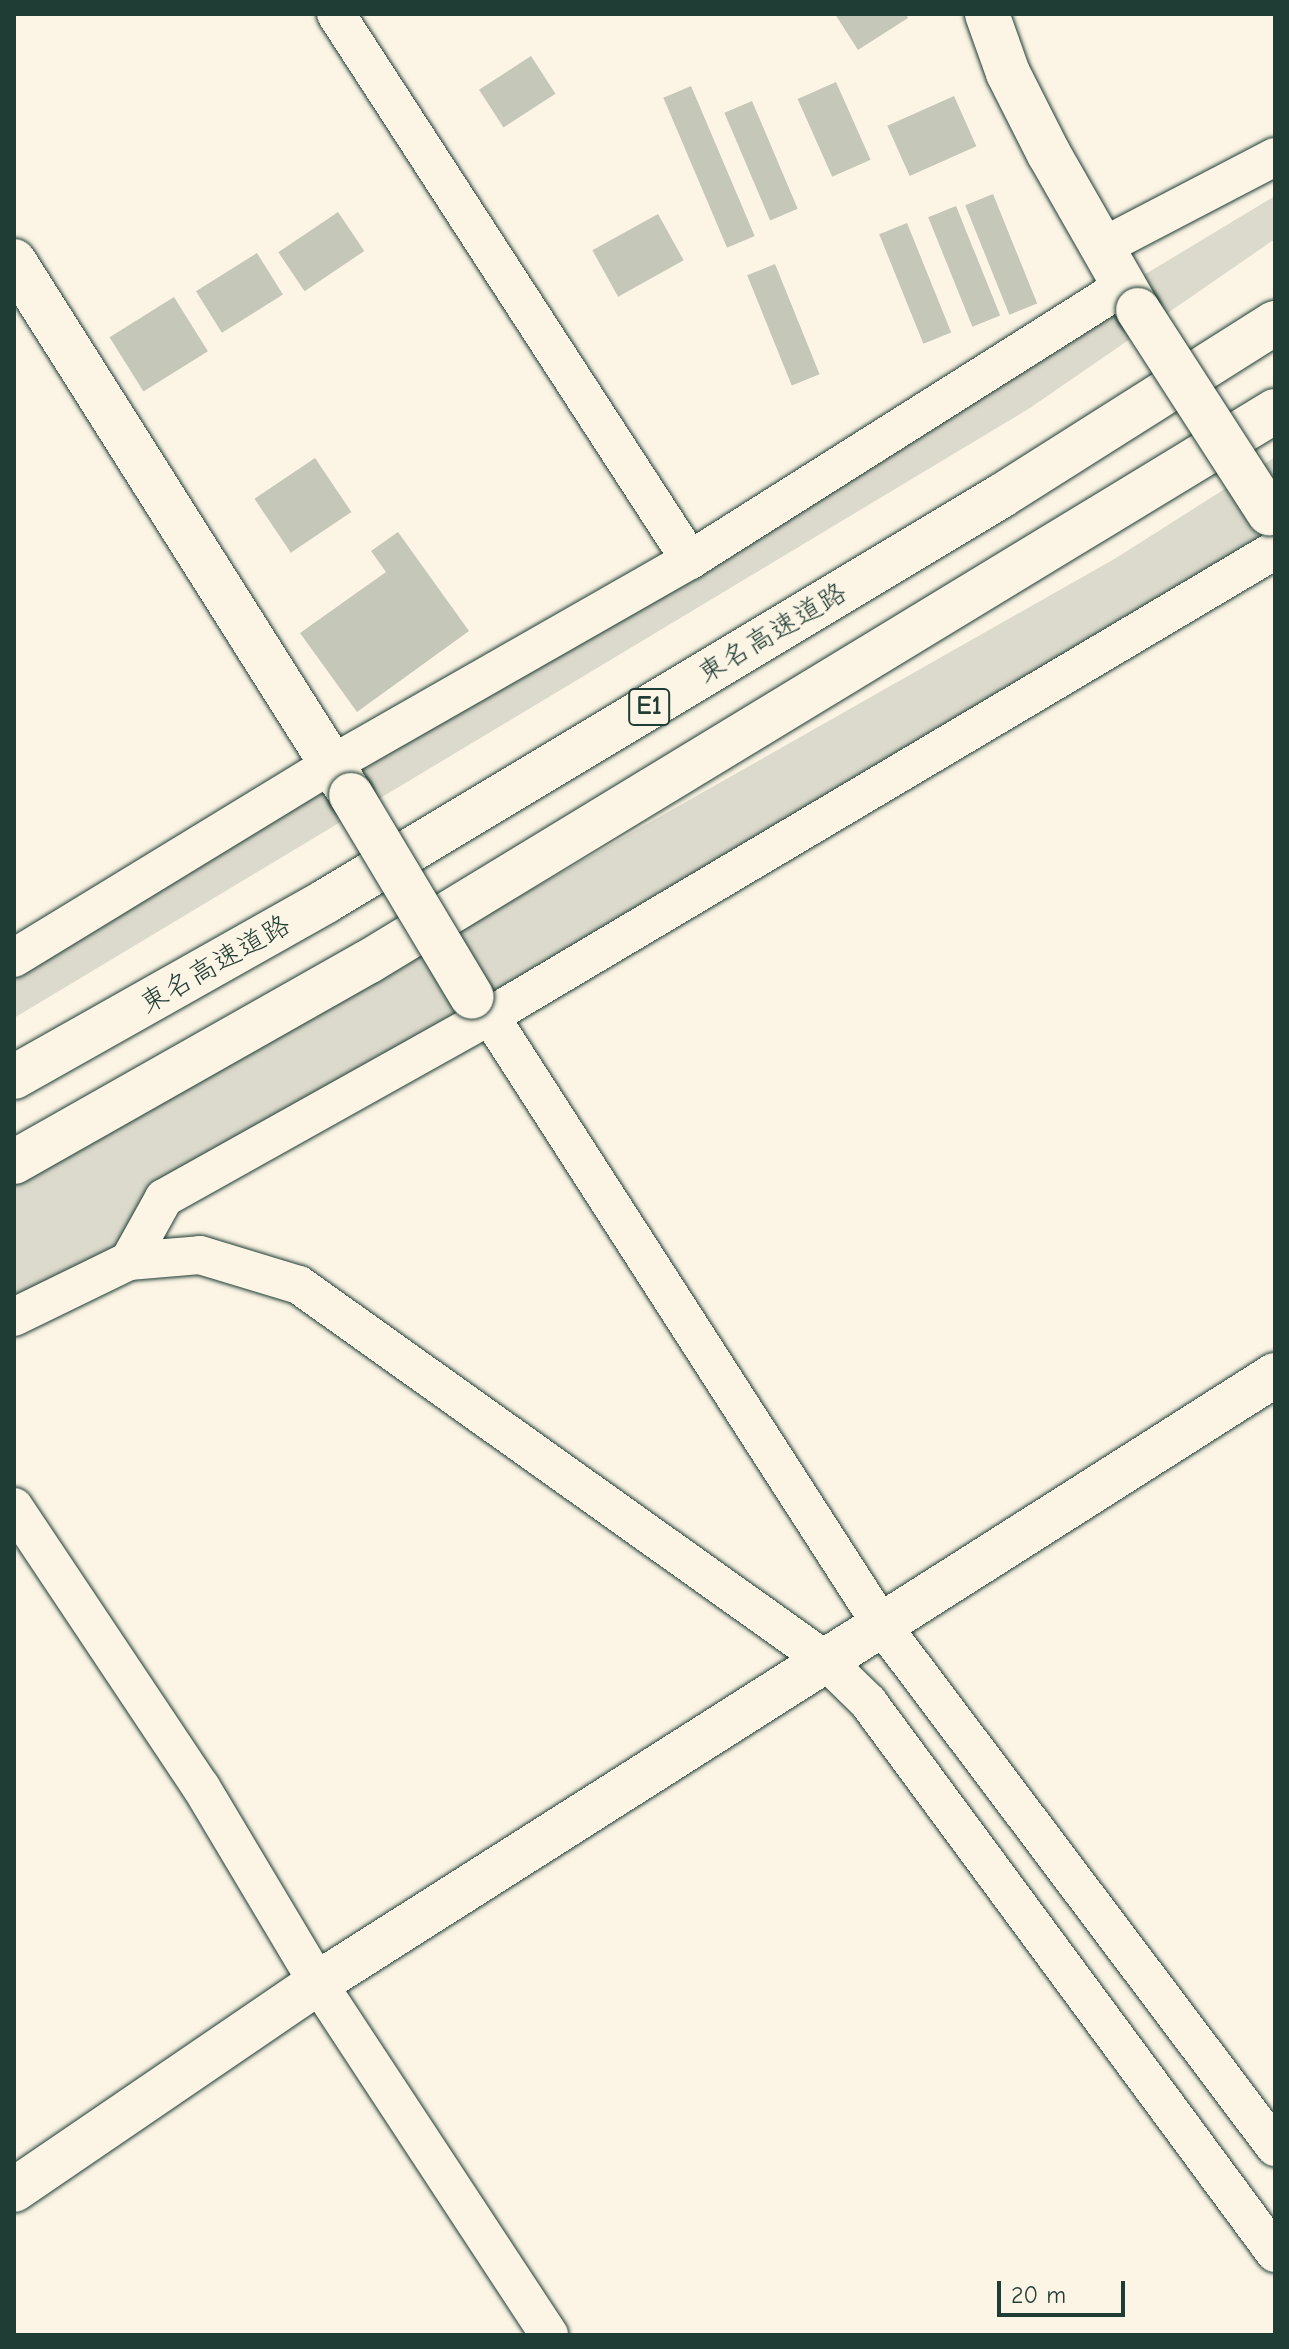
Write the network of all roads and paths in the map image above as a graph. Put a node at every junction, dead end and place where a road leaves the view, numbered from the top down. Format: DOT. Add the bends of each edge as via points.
graph roads {
  1 [pos="336,14"];
  2 [pos="987,14"];
  3 [pos="1275,157"];
  4 [pos="1100,248"];
  5 [pos="14,261"];
  6 [pos="1131,298"];
  7 [pos="1275,323"];
  8 [pos="1275,411"];
  9 [pos="1273,529"];
  10 [pos="690,560"];
  11 [pos="342,780"];
  12 [pos="14,958"];
  13 [pos="481,1007"];
  14 [pos="14,1077"];
  15 [pos="14,1162"];
  16 [pos="129,1261"];
  17 [pos="14,1317"];
  18 [pos="1275,1375"];
  19 [pos="14,1507"];
  20 [pos="881,1624"];
  21 [pos="824,1659"];
  22 [pos="318,1983"];
  23 [pos="1275,2147"];
  24 [pos="14,2190"];
  25 [pos="1275,2253"];
  26 [pos="549,2335"];
  1 -- 10 [label="street"];
  2 -- 4 [label="main road" via="1008,73"];
  3 -- 4 [label="street"];
  4 -- 6 [label="main road"];
  5 -- 11 [label="main road"];
  6 -- 9 [label="main road, bridge"];
  6 -- 10 [label="street"];
  7 -- 14 [label="main road, 東名高速道路 / E1" via="987,504 380,868"];
  8 -- 15 [label="main road" via="368,962"];
  9 -- 13 [label="street"];
  10 -- 11 [label="street"];
  11 -- 12 [label="street"];
  11 -- 13 [label="main road, bridge"];
  13 -- 16 [label="street" via="164,1198"];
  13 -- 20 [label="street"];
  16 -- 17 [label="street"];
  16 -- 21 [label="street" via="200,1255 299,1285"];
  18 -- 20 [label="main road"];
  19 -- 22 [label="street" via="201,1787"];
  20 -- 21 [label="main road"];
  20 -- 23 [label="street"];
  21 -- 22 [label="main road"];
  21 -- 25 [label="street" via="868,1702"];
  22 -- 24 [label="main road"];
  22 -- 26 [label="street"];
}
